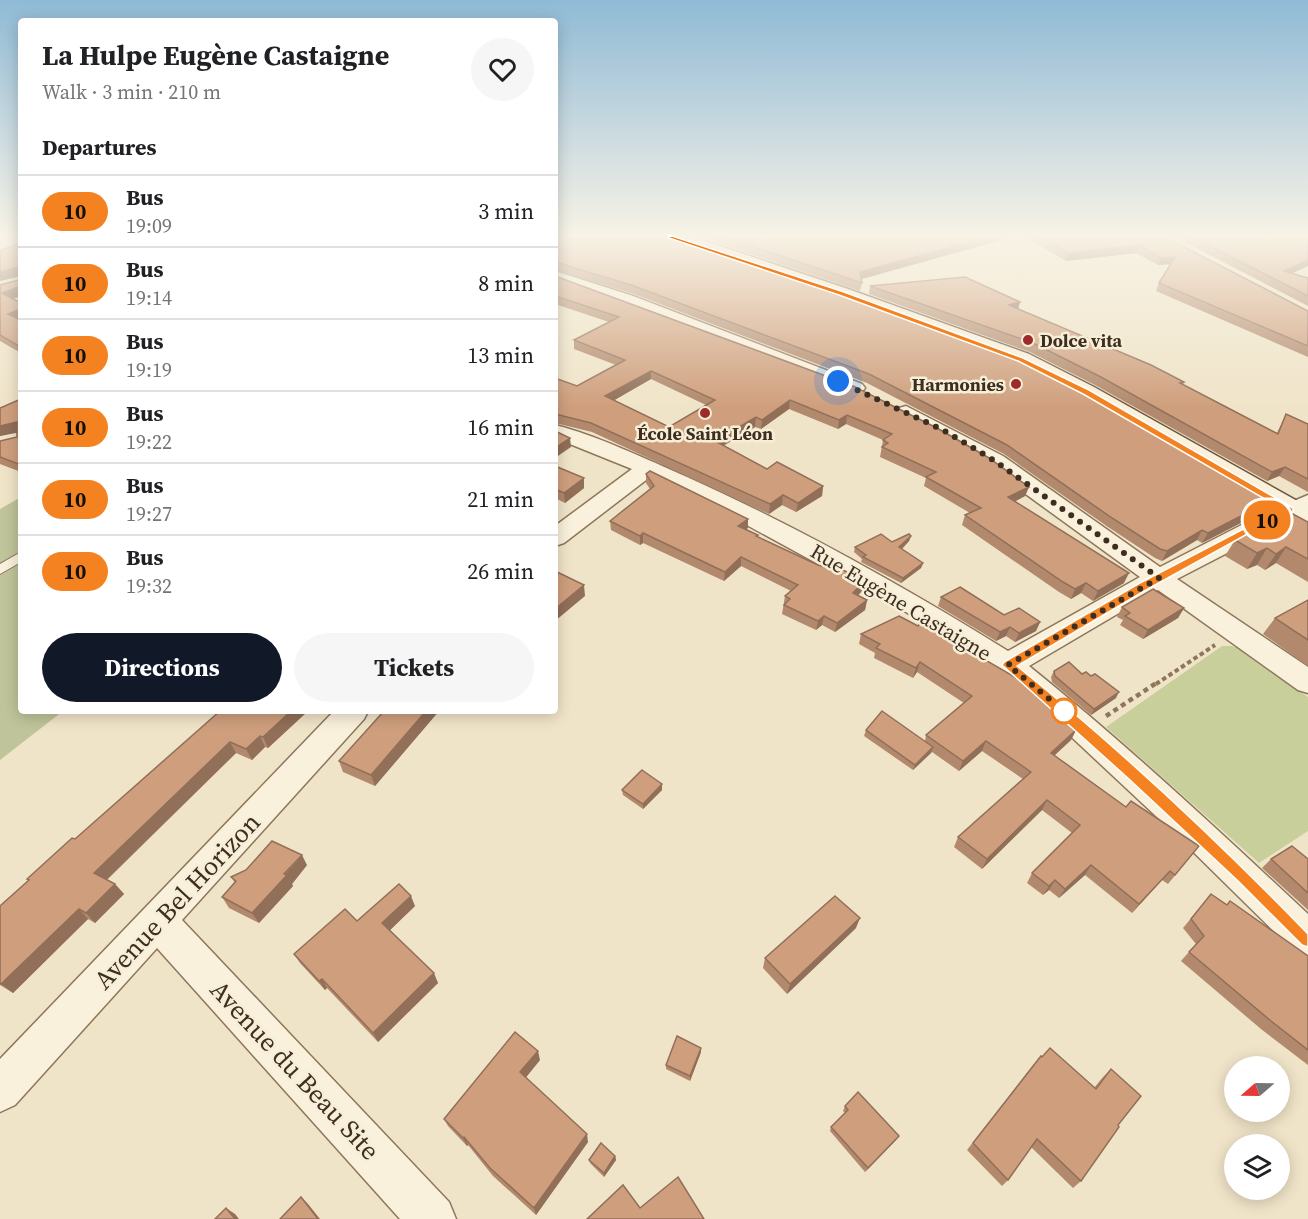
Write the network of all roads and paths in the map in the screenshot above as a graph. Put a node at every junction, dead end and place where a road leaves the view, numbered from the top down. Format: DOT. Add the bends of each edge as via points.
graph roads {
  1 [pos="606,293"];
  2 [pos="839,293"];
  3 [pos="869,394"];
  4 [pos="890,405"];
  5 [pos="558,432"];
  6 [pos="648,468"];
  7 [pos="1302,510"];
  8 [pos="558,536"];
  9 [pos="18,558"];
  10 [pos="0,570"];
  11 [pos="1159,578"];
  12 [pos="1236,632"];
  13 [pos="1008,665"];
  14 [pos="1308,682"];
  15 [pos="351,714"];
  16 [pos="1085,730"];
  17 [pos="158,921"];
  18 [pos="1308,939"];
  19 [pos="0,1090"];
  20 [pos="432,1219"];
  1 -- 3 [label="street"];
  2 -- 7 [label="main road" via="1021,360"];
  4 -- 11 [label="street" via="995,461"];
  5 -- 6 [label="street, Rue Eugène Castaigne"];
  6 -- 8 [label="street"];
  6 -- 13 [label="street, Rue Eugène Castaigne" via="810,547 916,606"];
  7 -- 11 [label="street" via="1268,519"];
  9 -- 10 [label="lane"];
  11 -- 12 [label="street"];
  11 -- 13 [label="street"];
  12 -- 14 [label="street"];
  12 -- 16 [label="path"];
  13 -- 16 [label="street, Rue Eugène Castaigne"];
  15 -- 17 [label="street, Avenue Bel Horizon"];
  16 -- 18 [label="street, Rue Eugène Castaigne"];
  17 -- 19 [label="street, Avenue Bel Horizon"];
  17 -- 20 [label="street, Avenue du Beau Site"];
}
